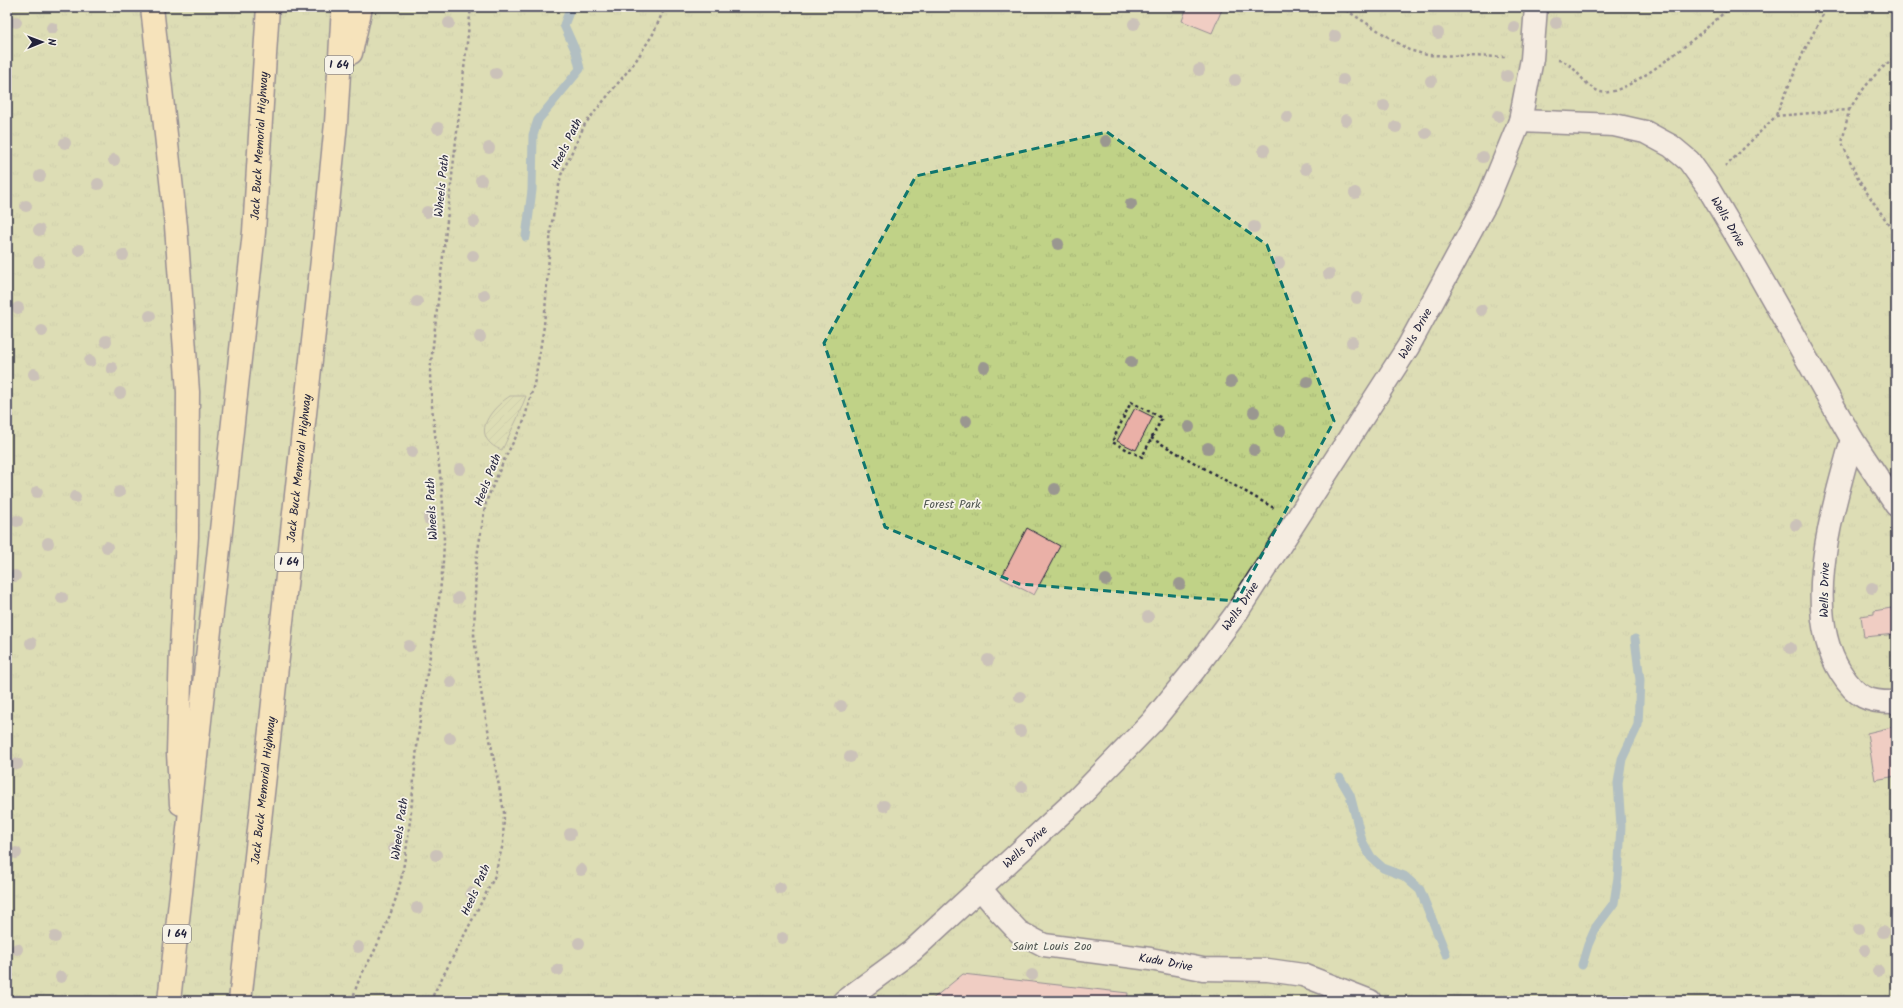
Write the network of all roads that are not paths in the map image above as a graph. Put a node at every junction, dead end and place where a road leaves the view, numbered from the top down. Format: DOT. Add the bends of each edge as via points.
graph roads {
  1 [pos="152,7"];
  2 [pos="268,7"];
  3 [pos="343,7"];
  4 [pos="361,7"];
  5 [pos="1536,7"];
  6 [pos="1520,121"];
  7 [pos="336,123"];
  8 [pos="1852,439"];
  9 [pos="1896,505"];
  10 [pos="1896,702"];
  11 [pos="184,866"];
  12 [pos="980,888"];
  13 [pos="169,1001"];
  14 [pos="240,1001"];
  15 [pos="844,1001"];
  16 [pos="1370,1001"];
  1 -- 11 [label="highway" via="176,226 188,392 187,537 178,753"];
  2 -- 11 [label="highway, Jack Buck Memorial Highway / I 64" via="254,232"];
  3 -- 7 [label="highway, Jack Buck Memorial Highway / I 64"];
  4 -- 7 [label="highway"];
  5 -- 6 [label="street, Wells Drive" via="1532,58"];
  6 -- 8 [label="street, Wells Drive" via="1614,125 1645,132 1671,146 1689,161 1707,186"];
  6 -- 12 [label="street, Wells Drive" via="1487,201 1408,347 1235,615 1152,722 1078,798"];
  7 -- 14 [label="highway, Jack Buck Memorial Highway / I 64" via="303,446"];
  8 -- 9 [label="street, Wells Drive"];
  8 -- 10 [label="street, Wells Drive" via="1836,501 1824,564 1824,623 1834,662 1852,689 1862,698 1881,703"];
  11 -- 13 [label="highway, Jack Buck Memorial Highway / I 64"];
  12 -- 15 [label="street, Wells Drive" via="912,951"];
  12 -- 16 [label="street, Kudu Drive" via="1019,932 1044,945 1203,969 1268,970 1303,975"];
}
